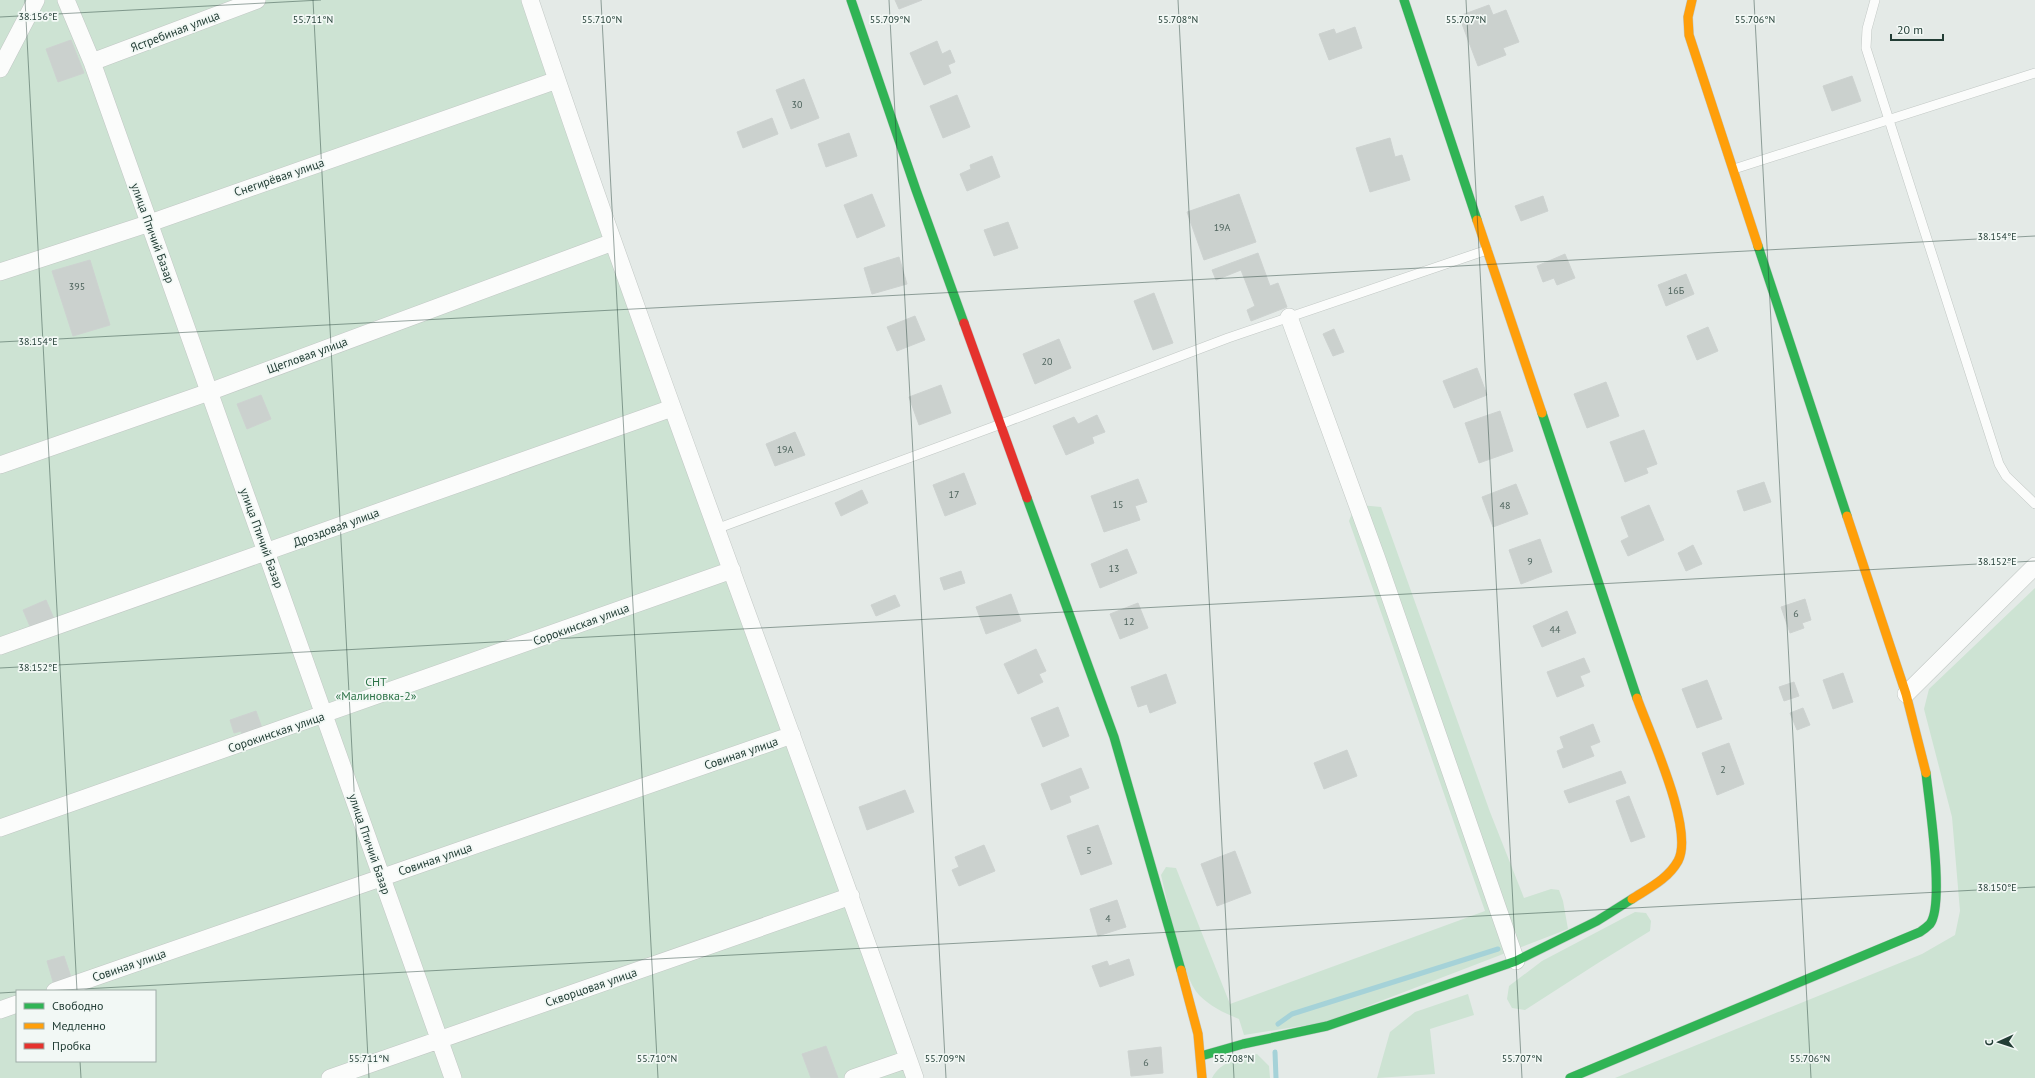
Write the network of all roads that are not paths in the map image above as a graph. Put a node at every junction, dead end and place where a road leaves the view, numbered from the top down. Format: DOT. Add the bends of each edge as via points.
graph roads {
  1 [pos="36,0"];
  2 [pos="66,0"];
  3 [pos="257,0"];
  4 [pos="530,0"];
  5 [pos="851,0"];
  6 [pos="1404,0"];
  7 [pos="1692,0"];
  8 [pos="1875,0"];
  9 [pos="92,62"];
  10 [pos="0,69"];
  11 [pos="2035,73"];
  12 [pos="557,80"];
  13 [pos="1888,120"];
  14 [pos="1734,169"];
  15 [pos="150,223"];
  16 [pos="613,242"];
  17 [pos="1487,250"];
  18 [pos="0,272"];
  19 [pos="1289,317"];
  20 [pos="210,392"];
  21 [pos="672,408"];
  22 [pos="1001,424"];
  23 [pos="0,465"];
  24 [pos="2035,504"];
  25 [pos="716,529"];
  26 [pos="267,552"];
  27 [pos="2035,566"];
  28 [pos="732,570"];
  29 [pos="0,646"];
  30 [pos="1906,694"];
  31 [pos="324,715"];
  32 [pos="792,735"];
  33 [pos="0,828"];
  34 [pos="382,878"];
  35 [pos="851,896"];
  36 [pos="1516,961"];
  37 [pos="58,990"];
  38 [pos="16,1004"];
  39 [pos="0,1010"];
  40 [pos="440,1040"];
  41 [pos="1201,1056"];
  42 [pos="908,1058"];
  43 [pos="330,1078"];
  44 [pos="453,1078"];
  45 [pos="853,1078"];
  46 [pos="914,1078"];
  47 [pos="1202,1078"];
  48 [pos="1570,1078"];
  1 -- 10 [label="street"];
  2 -- 9 [label="street, улица Птичий Базар"];
  3 -- 9 [label="street, Ястребиная улица"];
  4 -- 12 [label="street"];
  5 -- 22 [label="street" via="916,190"];
  6 -- 17 [label="street"];
  7 -- 14 [label="street" via="1688,17 1688,35"];
  8 -- 13 [label="lane" via="1866,48"];
  9 -- 15 [label="street, улица Птичий Базар"];
  11 -- 13 [label="lane"];
  12 -- 15 [label="street, Снегирёвая улица"];
  12 -- 16 [label="street"];
  13 -- 14 [label="lane"];
  13 -- 24 [label="lane" via="1999,464 2006,476"];
  14 -- 30 [label="street"];
  15 -- 18 [label="street, Снегирёвая улица"];
  15 -- 20 [label="street, улица Птичий Базар"];
  16 -- 20 [label="street, Щегловая улица"];
  16 -- 21 [label="street"];
  17 -- 19 [label="lane"];
  17 -- 36 [label="street" via="1642,712 1678,810 1683,836 1679,860 1664,879 1597,921"];
  19 -- 22 [label="lane"];
  19 -- 36 [label="street" via="1377,558"];
  20 -- 23 [label="street, Щегловая улица"];
  20 -- 26 [label="street, улица Птичий Базар"];
  21 -- 25 [label="street"];
  21 -- 26 [label="street, Дроздовая улица"];
  22 -- 25 [label="lane"];
  22 -- 41 [label="street" via="1114,737 1161,896 1198,1034"];
  25 -- 28 [label="street"];
  26 -- 29 [label="street, Дроздовая улица"];
  26 -- 31 [label="street, улица Птичий Базар"];
  27 -- 30 [label="street"];
  28 -- 31 [label="street, Сорокинская улица"];
  28 -- 32 [label="street"];
  30 -- 48 [label="street" via="1926,769 1937,886 1935,910 1930,924 1920,932"];
  31 -- 33 [label="street, Сорокинская улица"];
  31 -- 34 [label="street, улица Птичий Базар"];
  32 -- 34 [label="street, Совиная улица"];
  32 -- 35 [label="street"];
  34 -- 37 [label="street, Совиная улица"];
  34 -- 40 [label="street, улица Птичий Базар"];
  35 -- 40 [label="street, Скворцовая улица"];
  35 -- 42 [label="street"];
  36 -- 41 [label="street" via="1327,1026"];
  38 -- 39 [label="street"];
  40 -- 43 [label="street, Скворцовая улица"];
  40 -- 44 [label="street, улица Птичий Базар"];
  41 -- 47 [label="street"];
  42 -- 45 [label="street"];
  42 -- 46 [label="street"];
}
